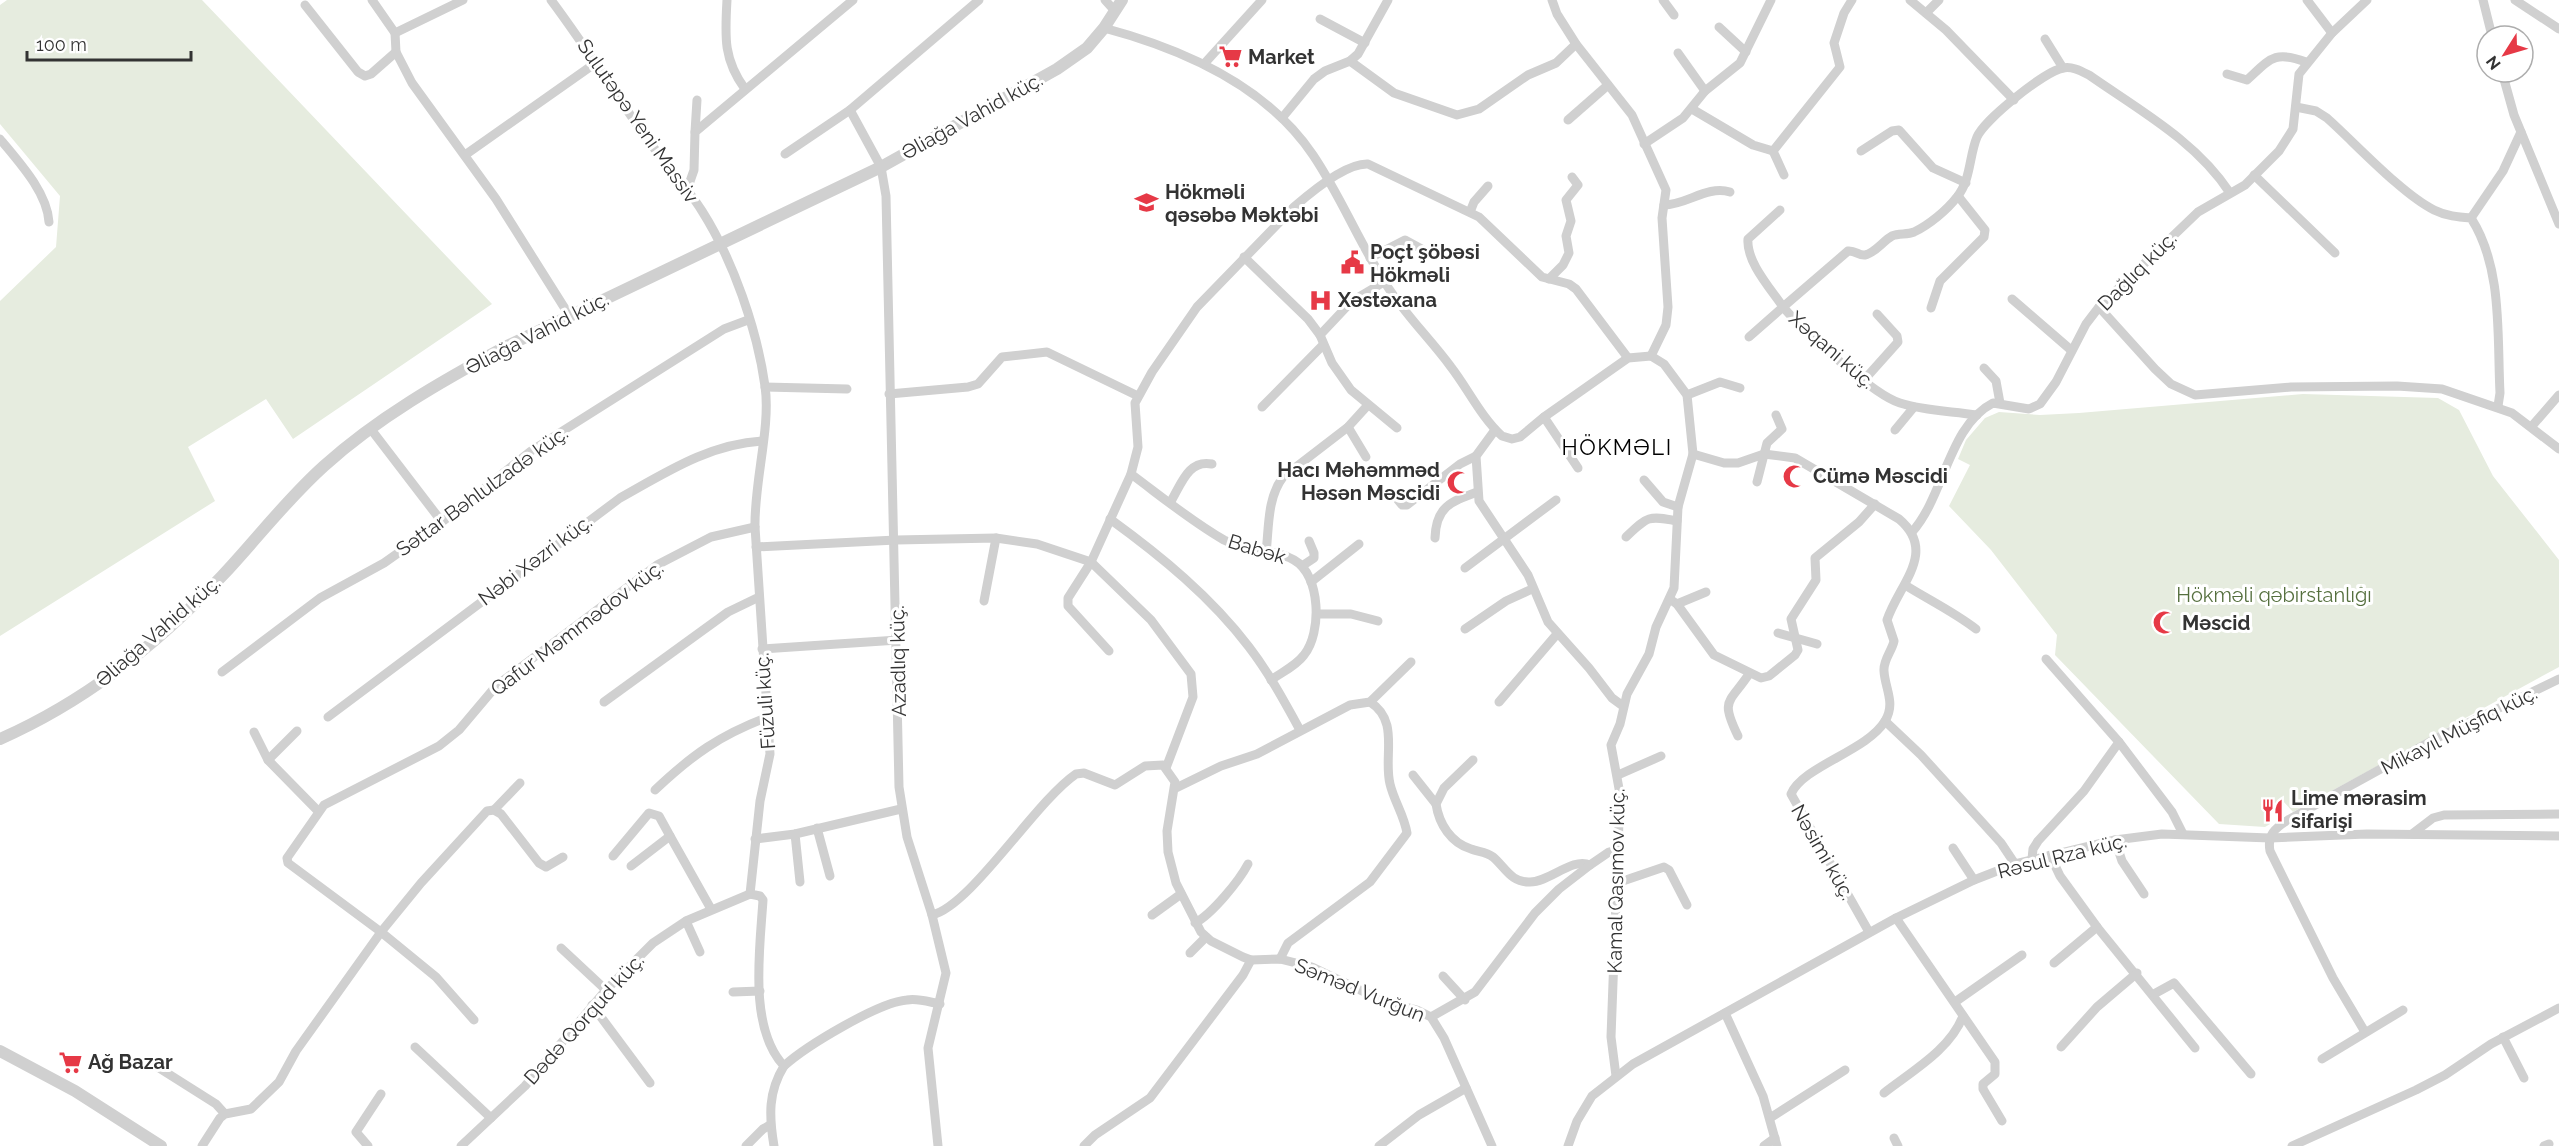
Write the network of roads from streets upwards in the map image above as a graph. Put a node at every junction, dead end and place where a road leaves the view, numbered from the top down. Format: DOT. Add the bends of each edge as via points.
graph roads {
  1 [pos="372,0"];
  2 [pos="463,0"];
  3 [pos="552,0"];
  4 [pos="727,0"];
  5 [pos="853,0"];
  6 [pos="979,0"];
  7 [pos="1105,0"];
  8 [pos="1122,0"];
  9 [pos="1262,0"];
  10 [pos="1388,0"];
  11 [pos="1552,0"];
  12 [pos="1663,0"];
  13 [pos="1771,0"];
  14 [pos="1852,0"];
  15 [pos="1910,0"];
  16 [pos="1938,0"];
  17 [pos="2307,0"];
  18 [pos="2367,0"];
  19 [pos="2483,0"];
  20 [pos="2515,0"];
  21 [pos="305,5"];
  22 [pos="1115,11"];
  23 [pos="1926,13"];
  24 [pos="1674,15"];
  25 [pos="1320,19"];
  26 [pos="2489,24"];
  27 [pos="1719,27"];
  28 [pos="1104,28"];
  29 [pos="2559,29"];
  30 [pos="395,33"];
  31 [pos="2332,33"];
  32 [pos="2045,39"];
  33 [pos="1365,43"];
  34 [pos="1576,44"];
  35 [pos="396,52"];
  36 [pos="1746,52"];
  37 [pos="1678,53"];
  38 [pos="1350,61"];
  39 [pos="597,62"];
  40 [pos="2306,62"];
  41 [pos="1204,64"];
  42 [pos="2063,68"];
  43 [pos="2227,74"];
  44 [pos="2506,84"];
  45 [pos="1608,85"];
  46 [pos="745,89"];
  47 [pos="1705,91"];
  48 [pos="697,100"];
  49 [pos="2014,100"];
  50 [pos="2296,107"];
  51 [pos="1692,109"];
  52 [pos="850,110"];
  53 [pos="1282,118"];
  54 [pos="1569,120"];
  55 [pos="695,132"];
  56 [pos="2521,132"];
  57 [pos="0,139"];
  58 [pos="1644,144"];
  59 [pos="1861,151"];
  60 [pos="1773,152"];
  61 [pos="785,154"];
  62 [pos="465,155"];
  63 [pos="881,167"];
  64 [pos="1784,175"];
  65 [pos="2254,175"];
  66 [pos="1572,177"];
  67 [pos="1328,181"];
  68 [pos="1966,183"];
  69 [pos="1488,186"];
  70 [pos="687,190"];
  71 [pos="1730,192"];
  72 [pos="2230,193"];
  73 [pos="1959,196"];
  74 [pos="1664,205"];
  75 [pos="1780,210"];
  76 [pos="1470,212"];
  77 [pos="2471,218"];
  78 [pos="49,222"];
  79 [pos="2559,224"];
  80 [pos="720,244"];
  81 [pos="1427,252"];
  82 [pos="2335,253"];
  83 [pos="1244,257"];
  84 [pos="1370,258"];
  85 [pos="1549,279"];
  86 [pos="1384,282"];
  87 [pos="2012,299"];
  88 [pos="1783,307"];
  89 [pos="2099,307"];
  90 [pos="1931,308"];
  91 [pos="1876,314"];
  92 [pos="569,315"];
  93 [pos="748,320"];
  94 [pos="1320,335"];
  95 [pos="1749,337"];
  96 [pos="1323,345"];
  97 [pos="2071,350"];
  98 [pos="1651,356"];
  99 [pos="1628,358"];
  100 [pos="1984,368"];
  101 [pos="1864,380"];
  102 [pos="765,387"];
  103 [pos="1740,387"];
  104 [pos="847,389"];
  105 [pos="889,394"];
  106 [pos="1687,394"];
  107 [pos="2559,395"];
  108 [pos="1138,396"];
  109 [pos="2000,403"];
  110 [pos="1368,405"];
  111 [pos="1262,406"];
  112 [pos="1914,406"];
  113 [pos="2498,406"];
  114 [pos="1977,414"];
  115 [pos="1776,415"];
  116 [pos="1544,417"];
  117 [pos="1348,426"];
  118 [pos="2532,426"];
  119 [pos="370,428"];
  120 [pos="1397,428"];
  121 [pos="1495,430"];
  122 [pos="1896,430"];
  123 [pos="762,441"];
  124 [pos="2559,449"];
  125 [pos="1693,454"];
  126 [pos="1764,454"];
  127 [pos="1476,456"];
  128 [pos="1365,457"];
  129 [pos="1212,464"];
  130 [pos="1578,468"];
  131 [pos="1131,474"];
  132 [pos="1644,480"];
  133 [pos="1757,482"];
  134 [pos="1477,492"];
  135 [pos="1393,494"];
  136 [pos="1556,500"];
  137 [pos="1170,503"];
  138 [pos="1875,504"];
  139 [pos="1678,507"];
  140 [pos="1110,519"];
  141 [pos="1677,521"];
  142 [pos="442,522"];
  143 [pos="755,526"];
  144 [pos="1912,532"];
  145 [pos="1626,537"];
  146 [pos="996,538"];
  147 [pos="1435,538"];
  148 [pos="1503,539"];
  149 [pos="896,540"];
  150 [pos="1309,541"];
  151 [pos="1359,544"];
  152 [pos="756,547"];
  153 [pos="1266,553"];
  154 [pos="1090,562"];
  155 [pos="1302,566"];
  156 [pos="1465,568"];
  157 [pos="1311,582"];
  158 [pos="1905,585"];
  159 [pos="1532,589"];
  160 [pos="1706,592"];
  161 [pos="757,598"];
  162 [pos="984,601"];
  163 [pos="1674,602"];
  164 [pos="1317,614"];
  165 [pos="1378,621"];
  166 [pos="1465,629"];
  167 [pos="1976,630"];
  168 [pos="1778,633"];
  169 [pos="1557,634"];
  170 [pos="1795,637"];
  171 [pos="898,640"];
  172 [pos="1817,644"];
  173 [pos="762,649"];
  174 [pos="1109,651"];
  175 [pos="2046,659"];
  176 [pos="1411,662"];
  177 [pos="222,672"];
  178 [pos="1749,674"];
  179 [pos="2559,679"];
  180 [pos="1271,680"];
  181 [pos="604,702"];
  182 [pos="1371,702"];
  183 [pos="1498,702"];
  184 [pos="1623,706"];
  185 [pos="328,717"];
  186 [pos="768,717"];
  187 [pos="1885,721"];
  188 [pos="1300,730"];
  189 [pos="297,731"];
  190 [pos="254,732"];
  191 [pos="1738,736"];
  192 [pos="0,739"];
  193 [pos="2119,742"];
  194 [pos="1661,756"];
  195 [pos="268,760"];
  196 [pos="1473,760"];
  197 [pos="1166,768"];
  198 [pos="1413,775"];
  199 [pos="1618,775"];
  200 [pos="520,783"];
  201 [pos="1176,788"];
  202 [pos="655,790"];
  203 [pos="1436,804"];
  204 [pos="901,808"];
  205 [pos="494,810"];
  206 [pos="318,811"];
  207 [pos="2559,814"];
  208 [pos="817,828"];
  209 [pos="795,834"];
  210 [pos="2183,834"];
  211 [pos="2412,834"];
  212 [pos="2559,836"];
  213 [pos="670,837"];
  214 [pos="2270,838"];
  215 [pos="755,839"];
  216 [pos="2115,840"];
  217 [pos="1953,848"];
  218 [pos="1617,850"];
  219 [pos="2050,855"];
  220 [pos="563,856"];
  221 [pos="613,856"];
  222 [pos="2032,859"];
  223 [pos="1248,864"];
  224 [pos="2015,864"];
  225 [pos="1590,865"];
  226 [pos="631,866"];
  227 [pos="830,876"];
  228 [pos="1550,878"];
  229 [pos="1974,880"];
  230 [pos="801,882"];
  231 [pos="1617,883"];
  232 [pos="1559,889"];
  233 [pos="750,894"];
  234 [pos="1181,894"];
  235 [pos="2144,894"];
  236 [pos="1687,905"];
  237 [pos="711,909"];
  238 [pos="932,915"];
  239 [pos="1152,915"];
  240 [pos="1896,918"];
  241 [pos="686,921"];
  242 [pos="1195,923"];
  243 [pos="2097,927"];
  244 [pos="381,932"];
  245 [pos="1869,932"];
  246 [pos="1206,937"];
  247 [pos="561,948"];
  248 [pos="700,952"];
  249 [pos="1190,953"];
  250 [pos="2022,955"];
  251 [pos="1280,958"];
  252 [pos="1251,960"];
  253 [pos="2054,963"];
  254 [pos="2137,973"];
  255 [pos="1443,976"];
  256 [pos="606,990"];
  257 [pos="733,992"];
  258 [pos="760,992"];
  259 [pos="2154,994"];
  260 [pos="1465,1000"];
  261 [pos="1955,1002"];
  262 [pos="940,1004"];
  263 [pos="592,1005"];
  264 [pos="2559,1008"];
  265 [pos="2403,1010"];
  266 [pos="1725,1013"];
  267 [pos="1963,1016"];
  268 [pos="1431,1017"];
  269 [pos="474,1020"];
  270 [pos="2365,1032"];
  271 [pos="2503,1037"];
  272 [pos="415,1047"];
  273 [pos="2061,1047"];
  274 [pos="2195,1048"];
  275 [pos="0,1051"];
  276 [pos="2322,1059"];
  277 [pos="148,1061"];
  278 [pos="784,1066"];
  279 [pos="1845,1070"];
  280 [pos="2251,1074"];
  281 [pos="1616,1076"];
  282 [pos="2524,1078"];
  283 [pos="650,1083"];
  284 [pos="1466,1088"];
  285 [pos="1884,1093"];
  286 [pos="381,1094"];
  287 [pos="225,1114"];
  288 [pos="491,1118"];
  289 [pos="1770,1118"];
  290 [pos="2002,1121"];
  291 [pos="770,1125"];
  292 [pos="1776,1142"];
  293 [pos="161,1146"];
  294 [pos="202,1146"];
  295 [pos="368,1146"];
  296 [pos="461,1146"];
  297 [pos="746,1146"];
  298 [pos="774,1146"];
  299 [pos="938,1146"];
  300 [pos="1084,1146"];
  301 [pos="1379,1146"];
  302 [pos="1492,1146"];
  303 [pos="1568,1146"];
  304 [pos="1764,1146"];
  305 [pos="2292,1146"];
  1 -- 30 [label="street"];
  2 -- 30 [label="street"];
  3 -- 39 [label="street, Sulutəpə Yeni Massiv"];
  4 -- 46 [label="street" via="727,57"];
  5 -- 46 [label="street"];
  6 -- 52 [label="street"];
  7 -- 22 [label="street"];
  8 -- 22 [label="street, Əliağa Vahid küç."];
  9 -- 41 [label="street"];
  10 -- 33 [label="street"];
  11 -- 34 [label="street"];
  12 -- 24 [label="street"];
  13 -- 36 [label="street"];
  14 -- 60 [label="street" via="1834,43 1840,67"];
  15 -- 23 [label="street"];
  16 -- 23 [label="street"];
  17 -- 31 [label="street"];
  18 -- 31 [label="street, Dağlıq küç."];
  19 -- 26 [label="street"];
  20 -- 29 [label="street"];
  21 -- 35 [label="street" via="365,76"];
  22 -- 28 [label="street, Əliağa Vahid küç."];
  23 -- 49 [label="street"];
  25 -- 33 [label="street"];
  27 -- 36 [label="street"];
  28 -- 41 [label="street" via="1164,46"];
  28 -- 63 [label="street, Əliağa Vahid küç." via="1087,48 1063,65"];
  30 -- 35 [label="street"];
  31 -- 40 [label="street, Dağlıq küç."];
  32 -- 42 [label="street"];
  33 -- 38 [label="street"];
  34 -- 38 [label="street" via="1556,63 1528,75 1479,109 1456,115 1394,93"];
  34 -- 45 [label="street"];
  35 -- 62 [label="street" via="412,83"];
  36 -- 47 [label="street" via="1732,71"];
  37 -- 47 [label="street"];
  38 -- 53 [label="street" via="1314,80"];
  39 -- 62 [label="street"];
  39 -- 70 [label="street, Sulutəpə Yeni Massiv" via="644,135"];
  40 -- 43 [label="street" via="2285,54 2271,58 2247,80"];
  40 -- 50 [label="street, Dağlıq küç." via="2299,74"];
  41 -- 53 [label="street"];
  42 -- 49 [label="street, Xəqani küç."];
  42 -- 72 [label="street" via="2089,75 2181,139 2212,168"];
  44 -- 56 [label="street"];
  45 -- 54 [label="street"];
  45 -- 58 [label="street" via="1632,115"];
  46 -- 55 [label="street"];
  47 -- 51 [label="street"];
  48 -- 55 [label="street"];
  49 -- 68 [label="street, Xəqani küç." via="1977,135"];
  50 -- 65 [label="street, Dağlıq küç." via="2287,141"];
  50 -- 77 [label="street" via="2327,118 2434,211"];
  51 -- 58 [label="street"];
  51 -- 60 [label="street" via="1753,145"];
  52 -- 61 [label="street"];
  52 -- 63 [label="street, Azadlıq küç."];
  53 -- 67 [label="street" via="1302,139"];
  55 -- 70 [label="street" via="694,170"];
  56 -- 77 [label="street" via="2503,171"];
  56 -- 79 [label="street"];
  57 -- 78 [label="street" via="36,187 48,209"];
  58 -- 74 [label="street" via="1666,190"];
  59 -- 68 [label="street" via="1899,130 1933,168"];
  60 -- 64 [label="street"];
  62 -- 92 [label="street"];
  63 -- 80 [label="street, Əliağa Vahid küç."];
  63 -- 105 [label="street, Azadlıq küç." via="886,196"];
  65 -- 72 [label="street, Dağlıq küç."];
  65 -- 82 [label="street"];
  66 -- 85 [label="street" via="1578,185 1566,200 1571,221 1566,236 1569,253"];
  67 -- 76 [label="street" via="1353,166 1368,164"];
  67 -- 83 [label="street" via="1294,207"];
  67 -- 84 [label="street"];
  68 -- 73 [label="street, Xəqani küç."];
  69 -- 76 [label="street"];
  70 -- 80 [label="street, Sulutəpə Yeni Massiv"];
  71 -- 74 [label="street" via="1713,191"];
  72 -- 89 [label="street, Dağlıq küç." via="2198,212"];
  73 -- 88 [label="street, Xəqani küç." via="1912,233 1892,236 1863,256 1848,251"];
  73 -- 90 [label="street" via="1985,230 1984,237 1940,280"];
  74 -- 98 [label="street" via="1668,307 1666,325"];
  75 -- 88 [label="street" via="1748,239 1748,246"];
  76 -- 85 [label="street" via="1542,277"];
  77 -- 113 [label="street" via="2493,271"];
  80 -- 92 [label="street, Əliağa Vahid küç."];
  80 -- 93 [label="street, Füzuli küç."];
  81 -- 84 [label="street" via="1405,240"];
  83 -- 94 [label="street"];
  83 -- 108 [label="street" via="1197,307"];
  84 -- 86 [label="street"];
  85 -- 99 [label="street" via="1576,290"];
  86 -- 94 [label="street" via="1352,301"];
  86 -- 121 [label="street"];
  87 -- 97 [label="street"];
  88 -- 95 [label="street"];
  88 -- 101 [label="street, Xəqani küç."];
  89 -- 97 [label="street, Dağlıq küç."];
  89 -- 113 [label="street" via="2171,384 2195,395 2291,387 2397,386 2442,389"];
  91 -- 101 [label="street" via="1898,342"];
  92 -- 119 [label="street, Əliağa Vahid küç." via="463,369"];
  93 -- 102 [label="street, Füzuli küç."];
  93 -- 142 [label="street, Səttar Bəhlulzadə küç." via="724,329 531,451"];
  94 -- 96 [label="street"];
  96 -- 110 [label="street" via="1346,383"];
  96 -- 111 [label="street"];
  97 -- 109 [label="street, Dağlıq küç." via="2040,404 2029,409"];
  98 -- 99 [label="street"];
  98 -- 106 [label="street" via="1673,373"];
  99 -- 116 [label="street"];
  100 -- 109 [label="street" via="1996,381"];
  101 -- 112 [label="street, Xəqani küç." via="1884,396"];
  102 -- 104 [label="street"];
  102 -- 123 [label="street, Füzuli küç."];
  103 -- 106 [label="street" via="1720,382"];
  105 -- 108 [label="street" via="968,387 978,384 1002,357 1047,352"];
  105 -- 149 [label="street, Azadlıq küç."];
  106 -- 125 [label="street, Kamal Qasımov küç."];
  107 -- 118 [label="street"];
  108 -- 131 [label="street" via="1138,447"];
  109 -- 114 [label="street"];
  110 -- 117 [label="street"];
  110 -- 120 [label="street"];
  112 -- 114 [label="street, Xəqani küç."];
  112 -- 122 [label="street"];
  113 -- 118 [label="street"];
  114 -- 144 [label="street" via="1963,433"];
  115 -- 126 [label="street" via="1782,429 1767,443"];
  116 -- 121 [label="street" via="1520,437 1507,438"];
  116 -- 130 [label="street"];
  117 -- 128 [label="street"];
  117 -- 153 [label="street" via="1276,486"];
  118 -- 124 [label="street"];
  119 -- 142 [label="street"];
  119 -- 192 [label="street, Əliağa Vahid küç." via="322,467 221,577 160,635 82,696"];
  121 -- 127 [label="street"];
  123 -- 143 [label="street, Füzuli küç."];
  123 -- 185 [label="street, Nəbi Xəzri küç." via="719,448 620,498"];
  125 -- 126 [label="street" via="1730,464"];
  125 -- 139 [label="street, Kamal Qasımov küç."];
  126 -- 133 [label="street"];
  126 -- 138 [label="street" via="1795,458"];
  127 -- 134 [label="street"];
  127 -- 135 [label="street" via="1407,505"];
  129 -- 137 [label="street" via="1194,464"];
  131 -- 137 [label="street, Babək"];
  131 -- 140 [label="street"];
  132 -- 139 [label="street" via="1663,502"];
  134 -- 147 [label="street" via="1442,511 1436,522"];
  134 -- 148 [label="street"];
  136 -- 148 [label="street"];
  137 -- 153 [label="street, Babək" via="1199,526 1234,545"];
  138 -- 144 [label="street"];
  138 -- 170 [label="street" via="1815,558 1816,580 1791,619"];
  139 -- 141 [label="street, Kamal Qasımov küç."];
  140 -- 154 [label="street"];
  140 -- 180 [label="street" via="1162,557 1216,609 1249,646"];
  141 -- 145 [label="street" via="1654,516"];
  141 -- 163 [label="street, Kamal Qasımov küç."];
  142 -- 177 [label="street, Səttar Bəhlulzadə küç." via="384,563 320,598"];
  143 -- 152 [label="street, Füzuli küç."];
  143 -- 206 [label="street, Qafur Məmmədov küç." via="711,537 657,565 496,685 459,729 439,746"];
  144 -- 158 [label="street" via="1917,549"];
  146 -- 149 [label="street"];
  146 -- 154 [label="street" via="1037,544"];
  146 -- 162 [label="street"];
  148 -- 156 [label="street"];
  148 -- 159 [label="street" via="1528,575"];
  149 -- 152 [label="street"];
  149 -- 171 [label="street, Azadlıq küç."];
  150 -- 155 [label="street" via="1314,558"];
  151 -- 157 [label="street"];
  152 -- 161 [label="street, Füzuli küç."];
  153 -- 155 [label="street, Babək" via="1283,555"];
  154 -- 174 [label="street" via="1068,598 1068,606"];
  154 -- 197 [label="street" via="1151,620 1191,674 1193,697"];
  155 -- 157 [label="street, Babək"];
  157 -- 164 [label="street, Babək"];
  158 -- 167 [label="street"];
  158 -- 187 [label="street" via="1887,620 1894,640 1884,664 1891,702"];
  159 -- 166 [label="street"];
  159 -- 169 [label="street"];
  160 -- 163 [label="street"];
  161 -- 173 [label="street, Füzuli küç."];
  161 -- 181 [label="street" via="728,612"];
  163 -- 178 [label="street" via="1714,655"];
  163 -- 184 [label="street, Kamal Qasımov küç." via="1656,627 1649,654"];
  164 -- 165 [label="street"];
  164 -- 180 [label="street, Babək" via="1312,642 1305,655"];
  168 -- 170 [label="street"];
  169 -- 183 [label="street"];
  169 -- 184 [label="street" via="1612,699"];
  170 -- 172 [label="street"];
  170 -- 178 [label="street" via="1795,655 1769,676"];
  171 -- 173 [label="street"];
  171 -- 204 [label="street, Azadlıq küç."];
  173 -- 186 [label="street, Füzuli küç."];
  175 -- 193 [label="street"];
  176 -- 182 [label="street"];
  178 -- 191 [label="street" via="1726,706"];
  179 -- 214 [label="street, Mikayıl Müşfiq küç." via="2417,749 2288,820"];
  180 -- 188 [label="street"];
  182 -- 188 [label="street" via="1350,705"];
  182 -- 251 [label="street" via="1379,708 1388,728 1388,773 1407,833 1370,882 1288,943"];
  184 -- 199 [label="street, Kamal Qasımov küç." via="1611,745"];
  186 -- 202 [label="street" via="712,742"];
  186 -- 215 [label="street, Füzuli küç." via="770,754"];
  187 -- 224 [label="street" via="2001,843"];
  187 -- 245 [label="street, Nəsimi küç." via="1869,738 1799,782 1791,794 1793,804"];
  188 -- 201 [label="street" via="1257,754"];
  189 -- 195 [label="street"];
  190 -- 195 [label="street"];
  193 -- 210 [label="street" via="2172,812"];
  193 -- 222 [label="street" via="2084,791 2038,841"];
  194 -- 199 [label="street"];
  195 -- 206 [label="street"];
  196 -- 203 [label="street" via="1444,788"];
  197 -- 201 [label="street"];
  197 -- 238 [label="street" via="1152,764 1115,785 1084,773 1076,774 1011,839 961,898 942,913"];
  198 -- 203 [label="street"];
  199 -- 218 [label="street, Kamal Qasımov küç."];
  200 -- 205 [label="street"];
  201 -- 234 [label="street" via="1167,842"];
  203 -- 228 [label="street" via="1448,833 1460,844 1487,853 1512,878 1520,882"];
  204 -- 208 [label="street"];
  204 -- 238 [label="street, Azadlıq küç." via="913,861"];
  205 -- 220 [label="street" via="546,867"];
  205 -- 244 [label="street" via="487,811 471,826"];
  206 -- 244 [label="street, Qafur Məmmədov küç." via="288,862"];
  207 -- 211 [label="street" via="2444,815 2433,818"];
  208 -- 209 [label="street"];
  208 -- 227 [label="street"];
  209 -- 215 [label="street"];
  209 -- 230 [label="street"];
  210 -- 214 [label="street, Rəsul Rza küç."];
  210 -- 216 [label="street, Rəsul Rza küç."];
  211 -- 212 [label="street, Rəsul Rza küç."];
  211 -- 214 [label="street, Rəsul Rza küç."];
  213 -- 221 [label="street" via="659,816 649,813"];
  213 -- 226 [label="street"];
  213 -- 237 [label="street"];
  214 -- 270 [label="street" via="2270,851 2333,978"];
  215 -- 233 [label="street, Füzuli küç."];
  216 -- 219 [label="street, Rəsul Rza küç."];
  216 -- 235 [label="street" via="2122,861"];
  217 -- 229 [label="street"];
  218 -- 225 [label="street"];
  218 -- 231 [label="street, Kamal Qasımov küç."];
  219 -- 222 [label="street, Rəsul Rza küç."];
  219 -- 243 [label="street" via="2060,876"];
  222 -- 224 [label="street, Rəsul Rza küç."];
  223 -- 242 [label="street" via="1204,918"];
  224 -- 229 [label="street, Rəsul Rza küç."];
  225 -- 228 [label="street" via="1575,863"];
  225 -- 232 [label="street"];
  228 -- 232 [label="street"];
  229 -- 240 [label="street, Rəsul Rza küç."];
  231 -- 236 [label="street" via="1664,867"];
  231 -- 281 [label="street, Kamal Qasımov küç." via="1611,1044"];
  232 -- 260 [label="street" via="1534,913 1483,985"];
  233 -- 237 [label="street, Dədə Qorqud küç."];
  233 -- 258 [label="street" via="763,900"];
  234 -- 239 [label="street"];
  234 -- 242 [label="street"];
  237 -- 241 [label="street, Dədə Qorqud küç."];
  238 -- 262 [label="street, Azadlıq küç." via="946,973"];
  240 -- 245 [label="street, Rəsul Rza küç."];
  240 -- 261 [label="street"];
  241 -- 248 [label="street"];
  241 -- 256 [label="street, Dədə Qorqud küç." via="653,943"];
  242 -- 246 [label="street"];
  243 -- 253 [label="street"];
  243 -- 254 [label="street"];
  244 -- 269 [label="street" via="436,977"];
  244 -- 287 [label="street" via="296,1051 279,1082 250,1109"];
  245 -- 266 [label="street, Rəsul Rza küç."];
  246 -- 249 [label="street"];
  246 -- 252 [label="street"];
  247 -- 256 [label="street"];
  250 -- 261 [label="street"];
  251 -- 252 [label="street, Səməd Vurğun"];
  251 -- 268 [label="street, Səməd Vurğun" via="1312,967 1383,1001"];
  252 -- 300 [label="street" via="1150,1098"];
  254 -- 259 [label="street"];
  254 -- 273 [label="street" via="2097,1007"];
  255 -- 260 [label="street"];
  256 -- 263 [label="street, Dədə Qorqud küç."];
  257 -- 258 [label="street"];
  258 -- 278 [label="street" via="766,1038"];
  259 -- 274 [label="street"];
  259 -- 280 [label="street" via="2174,983"];
  260 -- 268 [label="street"];
  261 -- 267 [label="street"];
  262 -- 278 [label="street" via="906,1000 891,1004 809,1046"];
  262 -- 299 [label="street, Azadlıq küç." via="928,1048"];
  263 -- 283 [label="street"];
  263 -- 288 [label="street, Dədə Qorqud küç." via="525,1086"];
  264 -- 271 [label="street"];
  265 -- 270 [label="street"];
  266 -- 281 [label="street, Rəsul Rza küç."];
  266 -- 289 [label="street"];
  267 -- 285 [label="street" via="1958,1029 1941,1047"];
  267 -- 290 [label="street" via="1995,1062 1995,1074 1983,1084 1983,1089"];
  268 -- 284 [label="street, Səməd Vurğun"];
  270 -- 276 [label="street"];
  271 -- 282 [label="street"];
  271 -- 305 [label="street" via="2416,1090"];
  272 -- 288 [label="street"];
  275 -- 293 [label="street" via="75,1091"];
  277 -- 287 [label="street" via="216,1104"];
  278 -- 291 [label="street" via="775,1080 770,1101"];
  279 -- 289 [label="street"];
  281 -- 303 [label="street, Rəsul Rza küç." via="1584,1106"];
  284 -- 301 [label="street" via="1419,1114"];
  284 -- 302 [label="street, Səməd Vurğun"];
  286 -- 295 [label="street" via="356,1132"];
  287 -- 294 [label="street"];
  288 -- 296 [label="street, Dədə Qorqud küç."];
  289 -- 292 [label="street"];
  291 -- 297 [label="street"];
  291 -- 298 [label="street"];
  292 -- 304 [label="street"];
}
